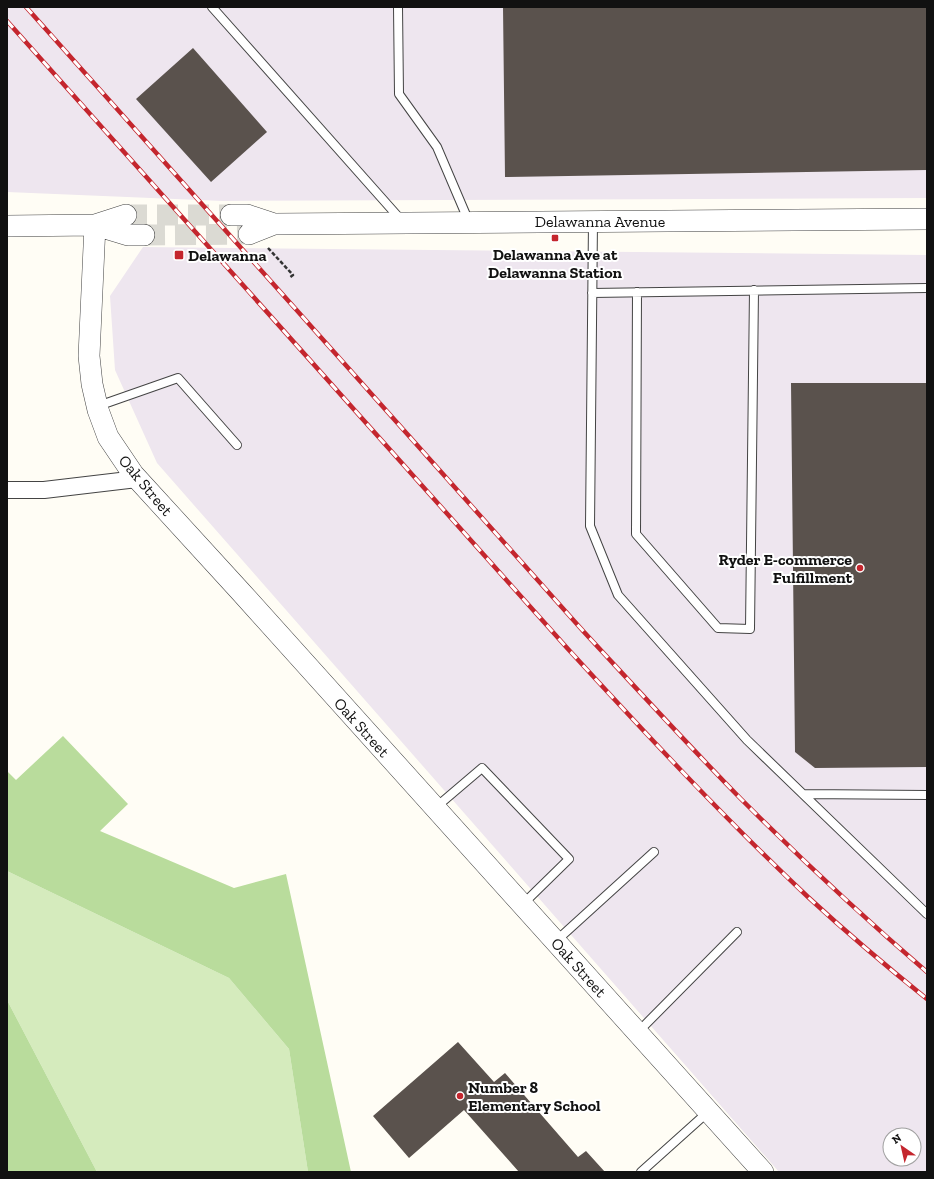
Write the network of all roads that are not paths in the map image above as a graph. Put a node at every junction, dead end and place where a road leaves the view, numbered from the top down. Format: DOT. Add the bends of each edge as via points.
graph roads {
  1 [pos="212,7"];
  2 [pos="398,7"];
  3 [pos="126,215"];
  4 [pos="231,215"];
  5 [pos="927,219"];
  6 [pos="593,221"];
  7 [pos="470,222"];
  8 [pos="404,223"];
  9 [pos="274,224"];
  10 [pos="95,225"];
  11 [pos="7,226"];
  12 [pos="144,235"];
  13 [pos="256,239"];
  14 [pos="927,288"];
  15 [pos="754,290"];
  16 [pos="637,292"];
  17 [pos="592,293"];
  18 [pos="97,406"];
  19 [pos="237,445"];
  20 [pos="137,479"];
  21 [pos="7,490"];
  22 [pos="803,794"];
  23 [pos="927,795"];
  24 [pos="434,808"];
  25 [pos="654,852"];
  26 [pos="522,905"];
  27 [pos="927,914"];
  28 [pos="737,932"];
  29 [pos="555,941"];
  30 [pos="638,1032"];
  31 [pos="709,1111"];
  32 [pos="641,1172"];
  33 [pos="763,1172"];
  1 -- 8 [label="lane"];
  2 -- 7 [label="lane" via="399,94 438,147"];
  3 -- 10 [label="street"];
  4 -- 9 [label="street, Delawanna Avenue" via="247,215"];
  5 -- 6 [label="street, Delawanna Avenue"];
  6 -- 7 [label="street, Delawanna Avenue"];
  6 -- 17 [label="lane"];
  7 -- 8 [label="street, Delawanna Avenue"];
  8 -- 9 [label="street, Delawanna Avenue"];
  9 -- 13 [label="street, Delawanna Avenue"];
  10 -- 11 [label="street"];
  10 -- 12 [label="street" via="128,236"];
  10 -- 18 [label="street, Oak Street" via="89,356"];
  14 -- 15 [label="lane"];
  15 -- 16 [label="lane"];
  15 -- 16 [label="lane" via="750,629 718,628 636,534"];
  16 -- 17 [label="lane"];
  17 -- 22 [label="lane" via="590,526 618,595 747,740"];
  18 -- 19 [label="lane" via="178,378"];
  18 -- 20 [label="street, Oak Street" via="108,437"];
  20 -- 21 [label="street" via="44,490"];
  20 -- 24 [label="street, Oak Street"];
  22 -- 23 [label="lane"];
  22 -- 27 [label="lane"];
  24 -- 26 [label="street, Oak Street"];
  24 -- 26 [label="lane" via="482,768 569,859"];
  25 -- 29 [label="lane"];
  26 -- 29 [label="street, Oak Street"];
  28 -- 30 [label="lane"];
  29 -- 30 [label="street, Oak Street"];
  30 -- 31 [label="street, Oak Street"];
  31 -- 32 [label="lane"];
  31 -- 33 [label="street, Oak Street"];
}
